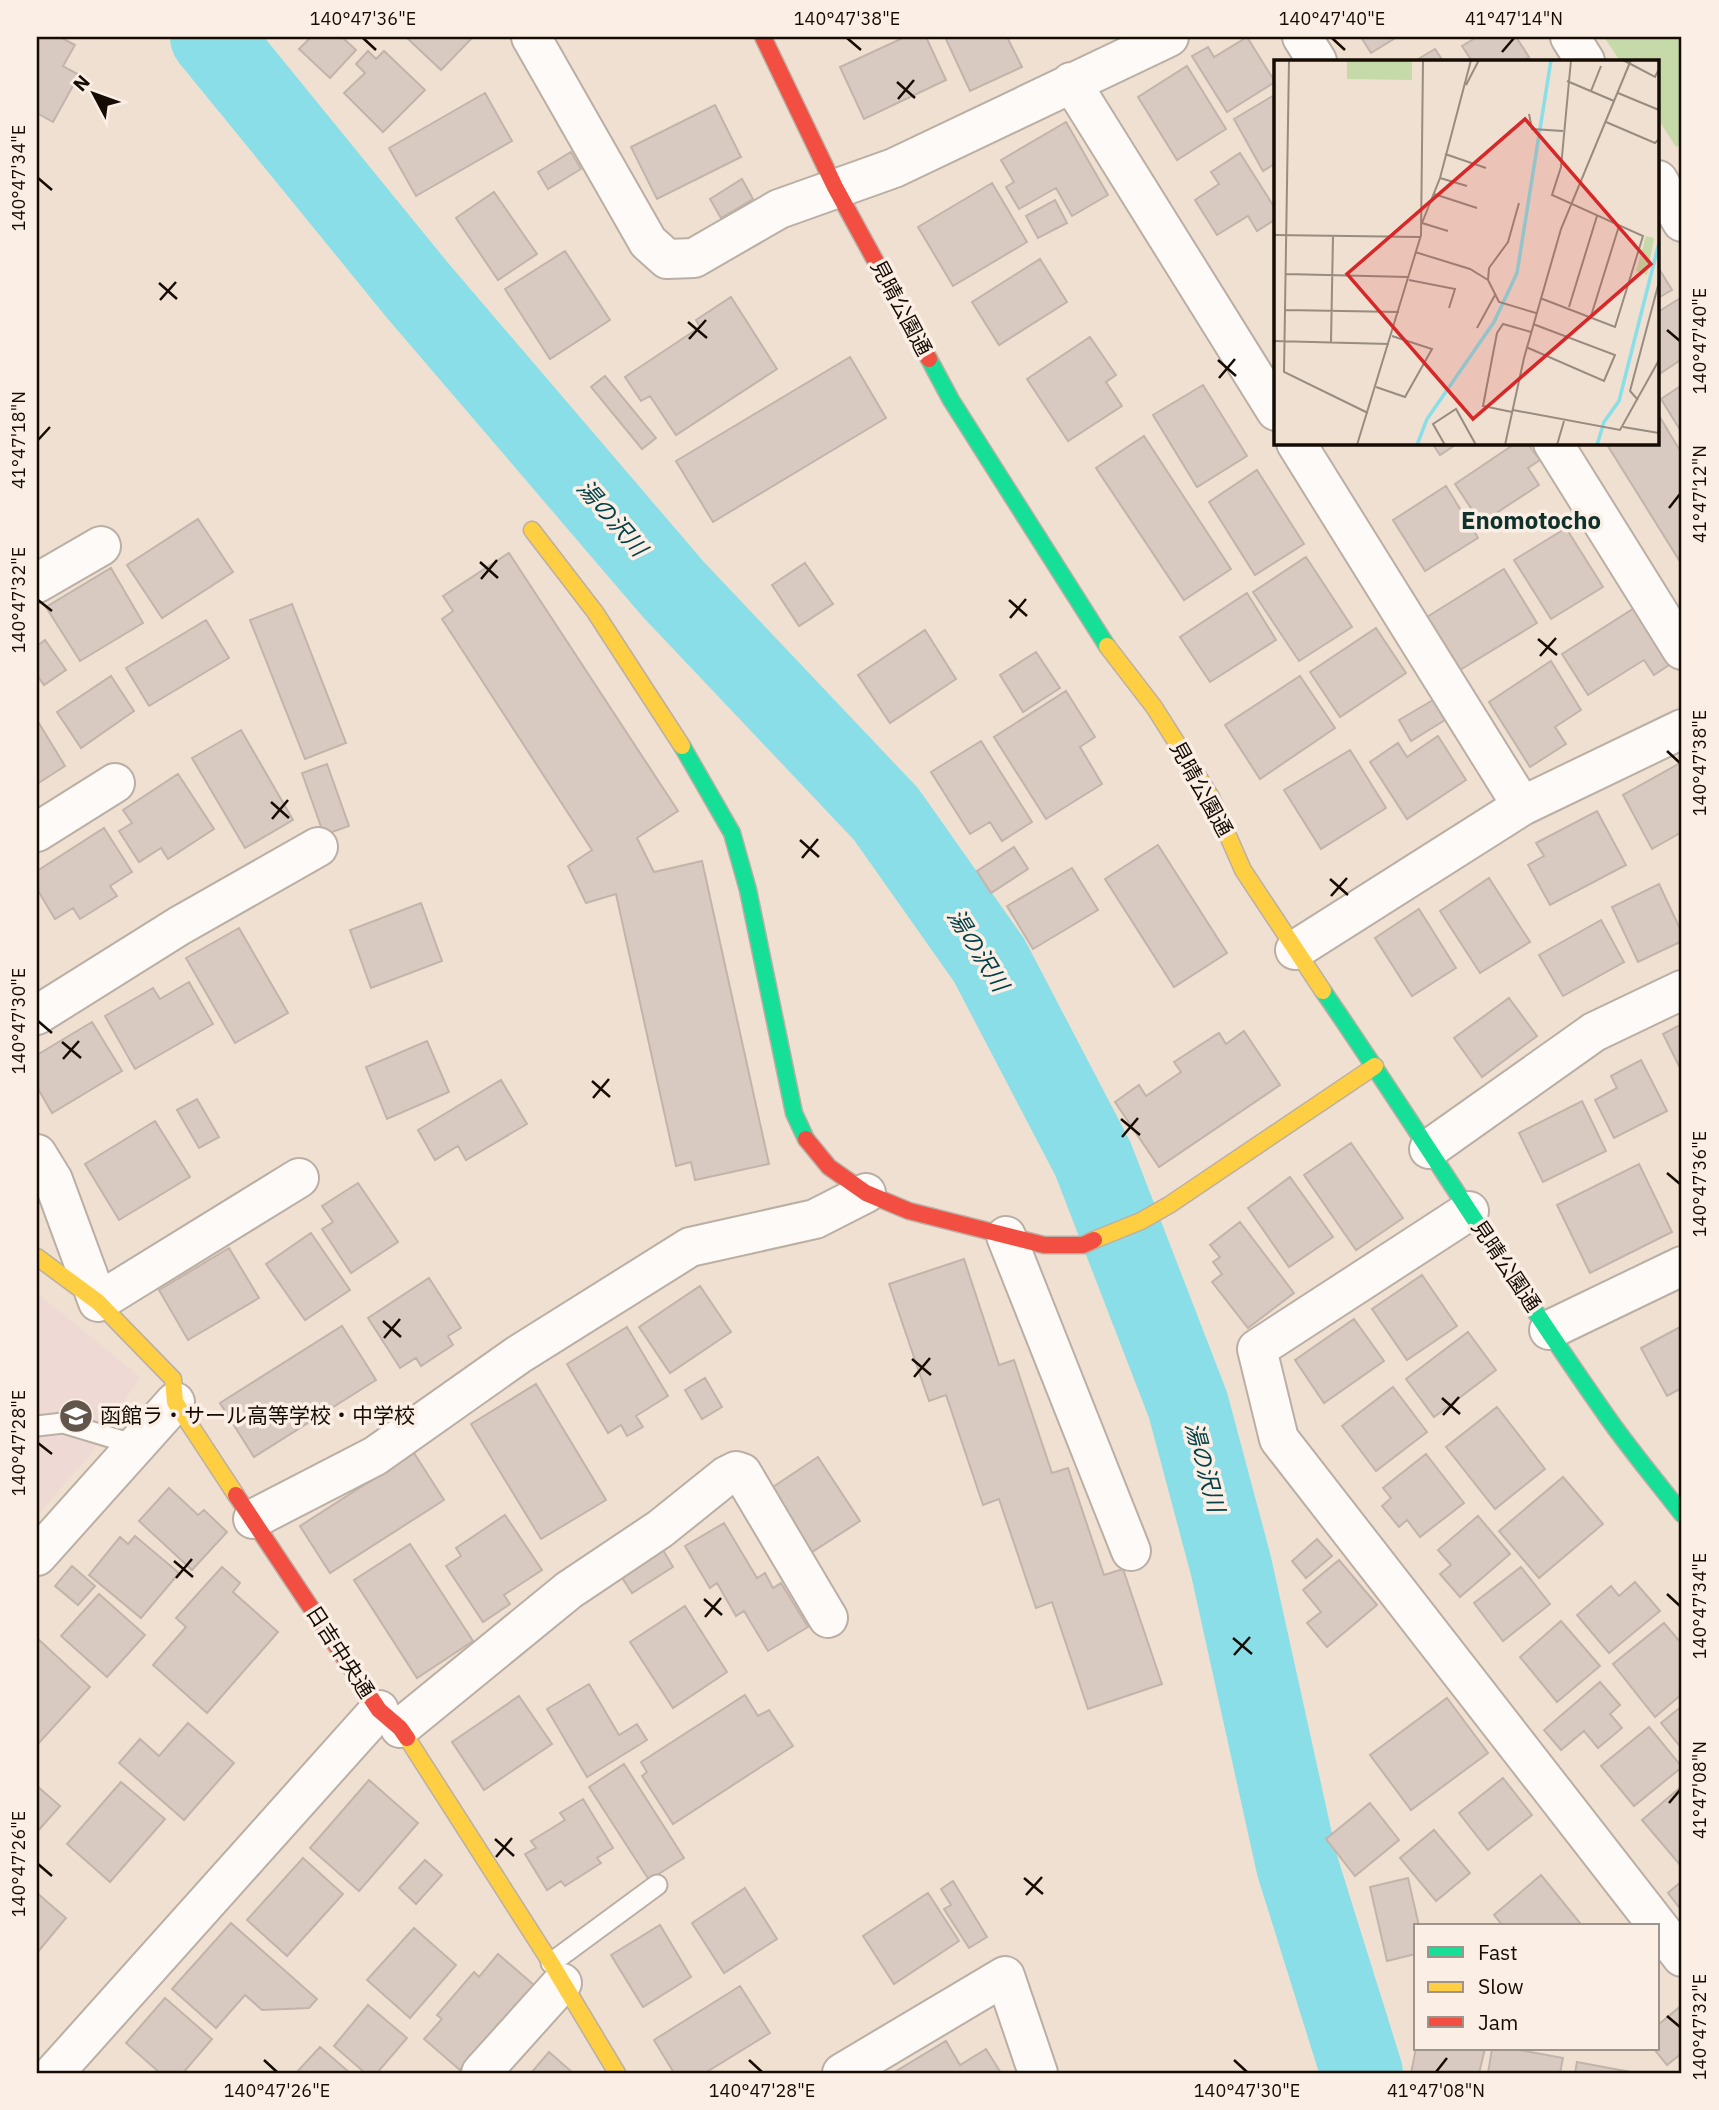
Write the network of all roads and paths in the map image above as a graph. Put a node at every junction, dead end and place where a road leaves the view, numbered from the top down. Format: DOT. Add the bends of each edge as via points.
graph roads {
  1 [pos="531,37"];
  2 [pos="763,37"];
  3 [pos="1170,37"];
  4 [pos="1301,37"];
  5 [pos="1570,37"];
  6 [pos="1316,60"];
  7 [pos="1584,60"];
  8 [pos="1071,82"];
  9 [pos="1660,184"];
  10 [pos="835,187"];
  11 [pos="1682,222"];
  12 [pos="1274,408"];
  13 [pos="1297,444"];
  14 [pos="1554,444"];
  15 [pos="532,530"];
  16 [pos="101,546"];
  17 [pos="37,583"];
  18 [pos="1682,650"];
  19 [pos="1682,729"];
  20 [pos="115,783"];
  21 [pos="1522,806"];
  22 [pos="37,832"];
  23 [pos="318,847"];
  24 [pos="1296,950"];
  25 [pos="1682,990"];
  26 [pos="37,1015"];
  27 [pos="1375,1066"];
  28 [pos="1429,1149"];
  29 [pos="37,1153"];
  30 [pos="299,1178"];
  31 [pos="866,1193"];
  32 [pos="1469,1211"];
  33 [pos="1006,1236"];
  34 [pos="37,1257"];
  35 [pos="1682,1266"];
  36 [pos="98,1302"];
  37 [pos="1549,1330"];
  38 [pos="175,1402"];
  39 [pos="37,1426"];
  40 [pos="136,1445"];
  41 [pos="1682,1514"];
  42 [pos="253,1519"];
  43 [pos="1131,1551"];
  44 [pos="37,1556"];
  45 [pos="828,1618"];
  46 [pos="389,1719"];
  47 [pos="657,1885"];
  48 [pos="1656,1924"];
  49 [pos="1660,1929"];
  50 [pos="1682,1957"];
  51 [pos="556,1973"];
  52 [pos="54,2073"];
  53 [pos="481,2073"];
  54 [pos="617,2073"];
  55 [pos="842,2073"];
  56 [pos="1038,2073"];
  1 -- 10 [label="street" via="648,242 667,259 694,258 779,209"];
  2 -- 10 [label="street, 見晴公園通"];
  3 -- 8 [label="street"];
  4 -- 6 [label="street"];
  5 -- 7 [label="street"];
  8 -- 10 [label="street" via="894,167"];
  8 -- 12 [label="street"];
  9 -- 11 [label="street"];
  10 -- 24 [label="street, 見晴公園通" via="951,400 1098,635 1153,707 1211,797 1243,870"];
  13 -- 21 [label="street"];
  14 -- 18 [label="street"];
  15 -- 31 [label="street" via="595,612 696,767 732,833 794,1113 806,1140 828,1167"];
  16 -- 17 [label="street"];
  19 -- 21 [label="street"];
  20 -- 22 [label="street"];
  21 -- 24 [label="street"];
  23 -- 26 [label="street" via="178,926"];
  24 -- 27 [label="street, 見晴公園通"];
  25 -- 28 [label="street" via="1594,1032"];
  27 -- 28 [label="street, 見晴公園通"];
  27 -- 33 [label="street" via="1141,1221 1083,1245 1044,1245"];
  28 -- 32 [label="street, 見晴公園通"];
  29 -- 36 [label="street" via="53,1180"];
  30 -- 36 [label="street"];
  31 -- 33 [label="street" via="909,1210"];
  31 -- 42 [label="street" via="815,1219 690,1247 518,1355 375,1456"];
  32 -- 37 [label="street, 見晴公園通"];
  32 -- 48 [label="street" via="1257,1349 1279,1439"];
  33 -- 43 [label="street"];
  34 -- 36 [label="street, 日吉中央通"];
  35 -- 37 [label="street"];
  36 -- 38 [label="street, 日吉中央通" via="173,1379"];
  37 -- 41 [label="street, 見晴公園通" via="1602,1410"];
  38 -- 40 [label="street"];
  38 -- 42 [label="street, 日吉中央通"];
  39 -- 40 [label="lane" via="63,1423"];
  40 -- 44 [label="street"];
  42 -- 46 [label="street, 日吉中央通"];
  45 -- 46 [label="street" via="742,1473 736,1471"];
  46 -- 51 [label="street, 日吉中央通"];
  46 -- 52 [label="street"];
  47 -- 51 [label="lane"];
  49 -- 50 [label="street"];
  51 -- 53 [label="street"];
  51 -- 54 [label="street, 日吉中央通"];
  55 -- 56 [label="street" via="1004,1976"];
}
